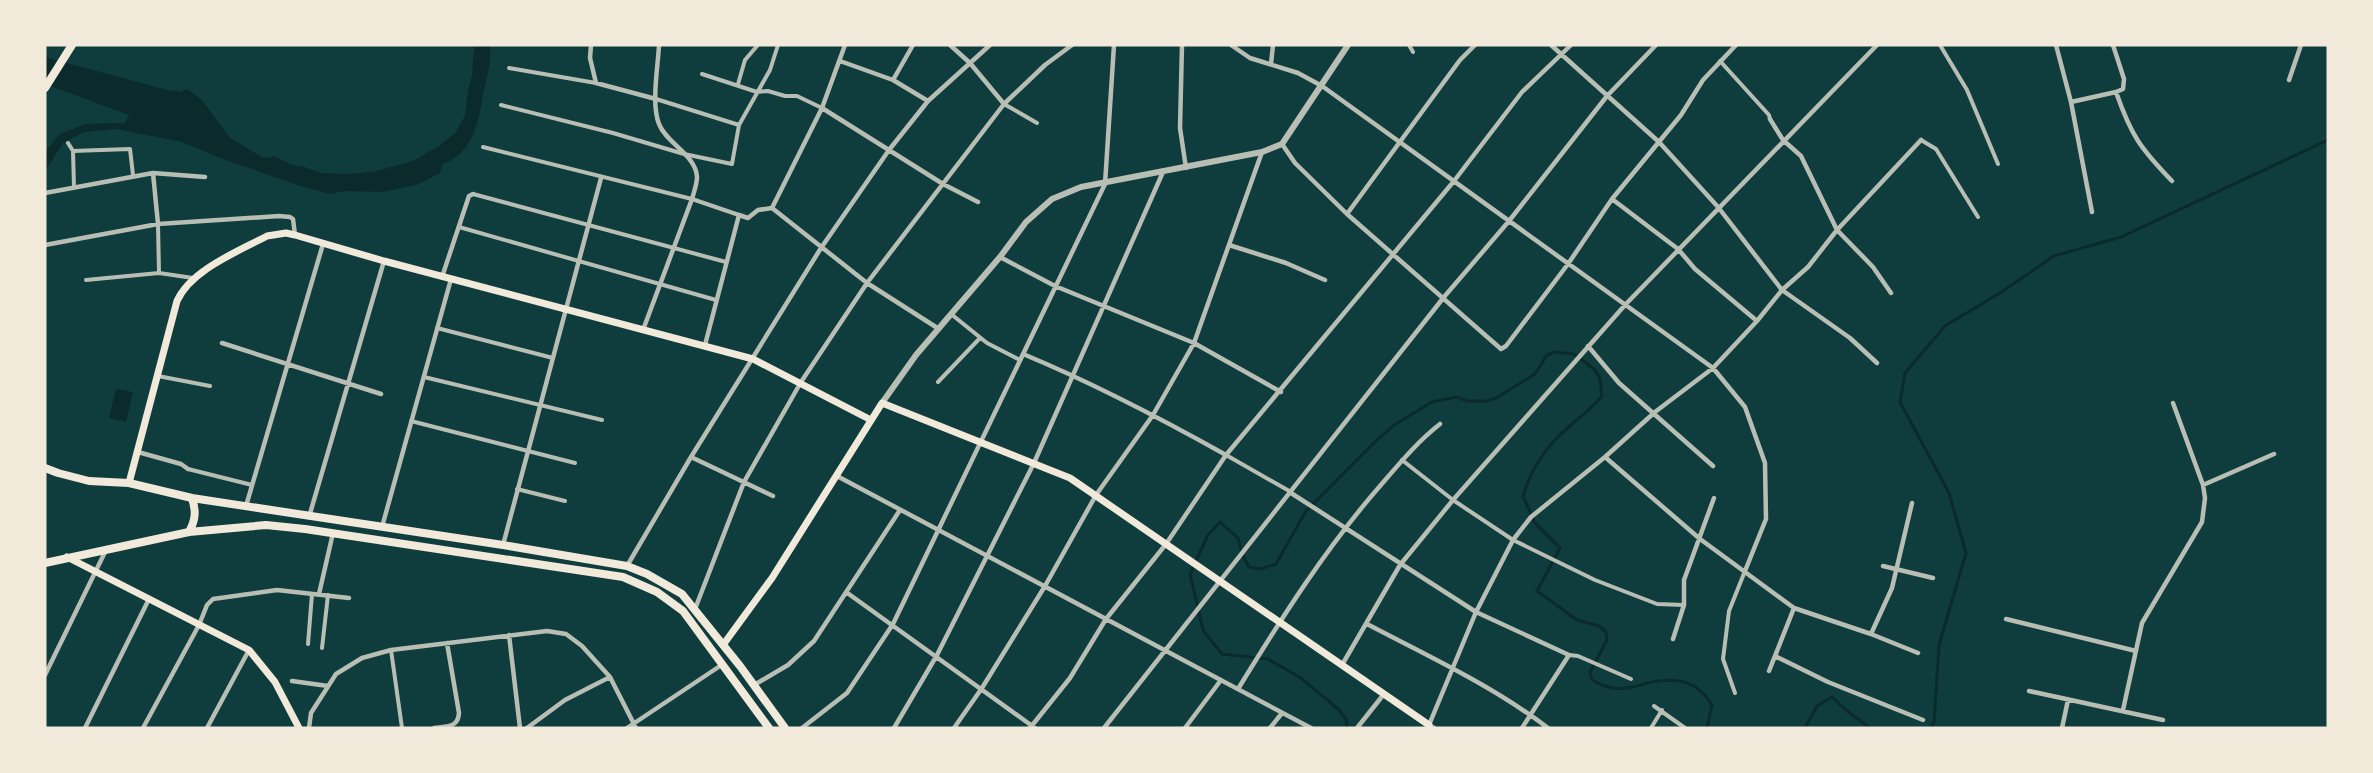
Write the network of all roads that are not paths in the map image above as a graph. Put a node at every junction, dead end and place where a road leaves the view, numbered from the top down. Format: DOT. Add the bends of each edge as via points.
graph roads {
  1 [pos="72,45"];
  2 [pos="591,45"];
  3 [pos="659,45"];
  4 [pos="778,45"];
  5 [pos="845,45"];
  6 [pos="913,45"];
  7 [pos="950,45"];
  8 [pos="990,45"];
  9 [pos="1072,45"];
  10 [pos="1114,45"];
  11 [pos="1182,45"];
  12 [pos="1232,45"];
  13 [pos="1274,45"];
  14 [pos="1348,45"];
  15 [pos="1409,45"];
  16 [pos="1475,45"];
  17 [pos="1551,45"];
  18 [pos="1571,45"];
  19 [pos="1656,45"];
  20 [pos="1736,45"];
  21 [pos="1877,45"];
  22 [pos="1940,45"];
  23 [pos="2056,45"];
  24 [pos="2113,45"];
  25 [pos="2301,45"];
  26 [pos="757,46"];
  27 [pos="1413,52"];
  28 [pos="1561,56"];
  29 [pos="1720,60"];
  30 [pos="840,61"];
  31 [pos="970,63"];
  32 [pos="1271,64"];
  33 [pos="509,68"];
  34 [pos="702,75"];
  35 [pos="893,80"];
  36 [pos="2289,80"];
  37 [pos="596,83"];
  38 [pos="738,84"];
  39 [pos="1322,87"];
  40 [pos="45,88"];
  41 [pos="757,92"];
  42 [pos="2116,92"];
  43 [pos="1607,96"];
  44 [pos="656,99"];
  45 [pos="928,101"];
  46 [pos="2071,102"];
  47 [pos="1004,104"];
  48 [pos="501,105"];
  49 [pos="822,108"];
  50 [pos="1770,119"];
  51 [pos="1037,123"];
  52 [pos="739,125"];
  53 [pos="1784,140"];
  54 [pos="1922,140"];
  55 [pos="1400,142"];
  56 [pos="1659,142"];
  57 [pos="68,143"];
  58 [pos="1282,144"];
  59 [pos="483,147"];
  60 [pos="889,150"];
  61 [pos="73,151"];
  62 [pos="1262,152"];
  63 [pos="684,154"];
  64 [pos="1998,164"];
  65 [pos="1186,168"];
  66 [pos="1163,172"];
  67 [pos="153,173"];
  68 [pos="133,176"];
  69 [pos="205,177"];
  70 [pos="601,178"];
  71 [pos="1454,181"];
  72 [pos="2172,181"];
  73 [pos="943,184"];
  74 [pos="1105,184"];
  75 [pos="75,187"];
  76 [pos="45,193"];
  77 [pos="473,194"];
  78 [pos="692,199"];
  79 [pos="1612,199"];
  80 [pos="978,202"];
  81 [pos="1718,207"];
  82 [pos="772,208"];
  83 [pos="2092,212"];
  84 [pos="1347,214"];
  85 [pos="739,215"];
  86 [pos="1978,217"];
  87 [pos="1509,221"];
  88 [pos="158,224"];
  89 [pos="588,224"];
  90 [pos="459,227"];
  91 [pos="1837,230"];
  92 [pos="295,235"];
  93 [pos="323,244"];
  94 [pos="45,245"];
  95 [pos="1229,245"];
  96 [pos="674,248"];
  97 [pos="821,248"];
  98 [pos="1678,249"];
  99 [pos="1393,253"];
  100 [pos="1000,257"];
  101 [pos="384,261"];
  102 [pos="578,262"];
  103 [pos="726,262"];
  104 [pos="1568,264"];
  105 [pos="159,273"];
  106 [pos="442,277"];
  107 [pos="193,278"];
  108 [pos="451,279"];
  109 [pos="86,280"];
  110 [pos="1325,280"];
  111 [pos="867,283"];
  112 [pos="659,285"];
  113 [pos="1055,286"];
  114 [pos="1782,290"];
  115 [pos="1891,293"];
  116 [pos="1444,297"];
  117 [pos="716,300"];
  118 [pos="1625,305"];
  119 [pos="1105,306"];
  120 [pos="566,309"];
  121 [pos="951,314"];
  122 [pos="1757,321"];
  123 [pos="437,328"];
  124 [pos="939,328"];
  125 [pos="643,330"];
  126 [pos="980,338"];
  127 [pos="222,343"];
  128 [pos="1194,343"];
  129 [pos="705,345"];
  130 [pos="1588,346"];
  131 [pos="1023,354"];
  132 [pos="553,358"];
  133 [pos="753,359"];
  134 [pos="1020,360"];
  135 [pos="1877,363"];
  136 [pos="287,364"];
  137 [pos="1713,368"];
  138 [pos="1074,375"];
  139 [pos="157,376"];
  140 [pos="424,377"];
  141 [pos="801,382"];
  142 [pos="938,382"];
  143 [pos="348,384"];
  144 [pos="210,386"];
  145 [pos="1281,392"];
  146 [pos="381,394"];
  147 [pos="882,403"];
  148 [pos="2173,403"];
  149 [pos="540,405"];
  150 [pos="1654,412"];
  151 [pos="1153,415"];
  152 [pos="602,420"];
  153 [pos="871,420"];
  154 [pos="411,422"];
  155 [pos="1440,424"];
  156 [pos="980,442"];
  157 [pos="526,451"];
  158 [pos="138,452"];
  159 [pos="2274,454"];
  160 [pos="1226,455"];
  161 [pos="691,457"];
  162 [pos="1605,457"];
  163 [pos="1402,460"];
  164 [pos="575,463"];
  165 [pos="1034,463"];
  166 [pos="1713,466"];
  167 [pos="45,468"];
  168 [pos="188,469"];
  169 [pos="837,476"];
  170 [pos="129,483"];
  171 [pos="744,483"];
  172 [pos="252,485"];
  173 [pos="2203,485"];
  174 [pos="517,489"];
  175 [pos="1291,493"];
  176 [pos="1096,495"];
  177 [pos="773,496"];
  178 [pos="192,498"];
  179 [pos="1714,498"];
  180 [pos="1453,500"];
  181 [pos="565,501"];
  182 [pos="1912,503"];
  183 [pos="246,507"];
  184 [pos="900,510"];
  185 [pos="309,517"];
  186 [pos="381,527"];
  187 [pos="1344,528"];
  188 [pos="938,530"];
  189 [pos="189,532"];
  190 [pos="333,533"];
  191 [pos="1700,539"];
  192 [pos="1513,540"];
  193 [pos="1166,544"];
  194 [pos="503,545"];
  195 [pos="106,550"];
  196 [pos="987,556"];
  197 [pos="67,557"];
  198 [pos="45,563"];
  199 [pos="1400,565"];
  200 [pos="627,566"];
  201 [pos="1882,566"];
  202 [pos="1896,570"];
  203 [pos="1745,571"];
  204 [pos="95,572"];
  205 [pos="1933,578"];
  206 [pos="1220,581"];
  207 [pos="1045,586"];
  208 [pos="846,592"];
  209 [pos="312,594"];
  210 [pos="319,594"];
  211 [pos="328,595"];
  212 [pos="350,598"];
  213 [pos="149,599"];
  214 [pos="1684,606"];
  215 [pos="1794,608"];
  216 [pos="695,609"];
  217 [pos="1476,612"];
  218 [pos="1106,619"];
  219 [pos="2006,619"];
  220 [pos="1279,622"];
  221 [pos="892,624"];
  222 [pos="1366,624"];
  223 [pos="199,625"];
  224 [pos="1871,634"];
  225 [pos="509,635"];
  226 [pos="1673,639"];
  227 [pos="447,643"];
  228 [pos="308,644"];
  229 [pos="723,645"];
  230 [pos="322,648"];
  231 [pos="249,650"];
  232 [pos="391,650"];
  233 [pos="1165,650"];
  234 [pos="2136,651"];
  235 [pos="1918,653"];
  236 [pos="936,655"];
  237 [pos="1569,655"];
  238 [pos="1775,656"];
  239 [pos="723,664"];
  240 [pos="1342,665"];
  241 [pos="1451,668"];
  242 [pos="1768,671"];
  243 [pos="45,675"];
  244 [pos="610,677"];
  245 [pos="1631,679"];
  246 [pos="1221,680"];
  247 [pos="292,681"];
  248 [pos="754,685"];
  249 [pos="328,686"];
  250 [pos="982,688"];
  251 [pos="1238,689"];
  252 [pos="2029,691"];
  253 [pos="1735,693"];
  254 [pos="1384,694"];
  255 [pos="2068,700"];
  256 [pos="1654,706"];
  257 [pos="1662,710"];
  258 [pos="2123,710"];
  259 [pos="1282,713"];
  260 [pos="1532,715"];
  261 [pos="1923,720"];
  262 [pos="2163,720"];
  263 [pos="635,726"];
  264 [pos="1032,727"];
  265 [pos="1430,727"];
  266 [pos="85,728"];
  267 [pos="143,728"];
  268 [pos="207,728"];
  269 [pos="299,728"];
  270 [pos="309,728"];
  271 [pos="402,728"];
  272 [pos="434,728"];
  273 [pos="520,728"];
  274 [pos="527,728"];
  275 [pos="627,728"];
  276 [pos="769,728"];
  277 [pos="785,728"];
  278 [pos="802,728"];
  279 [pos="894,728"];
  280 [pos="954,728"];
  281 [pos="1104,728"];
  282 [pos="1185,728"];
  283 [pos="1270,728"];
  284 [pos="1311,728"];
  285 [pos="1357,728"];
  286 [pos="1522,728"];
  287 [pos="1548,728"];
  288 [pos="1651,728"];
  289 [pos="1685,728"];
  290 [pos="2062,728"];
  1 -- 40 [label="highway"];
  2 -- 37 [label="street"];
  3 -- 44 [label="street"];
  4 -- 41 [label="street"];
  5 -- 30 [label="street"];
  6 -- 35 [label="street"];
  7 -- 31 [label="street"];
  8 -- 31 [label="street"];
  9 -- 47 [label="street"];
  10 -- 74 [label="street"];
  11 -- 65 [label="street" via="1180,128"];
  12 -- 32 [label="street" via="1250,58"];
  13 -- 32 [label="street"];
  14 -- 39 [label="street"];
  15 -- 27 [label="street"];
  16 -- 55 [label="street"];
  17 -- 28 [label="street"];
  18 -- 28 [label="street"];
  19 -- 43 [label="street"];
  20 -- 29 [label="street"];
  21 -- 53 [label="street"];
  22 -- 64 [label="street" via="1967,90"];
  23 -- 46 [label="street"];
  24 -- 42 [label="street" via="2124,79 2123,89"];
  25 -- 36 [label="street"];
  26 -- 38 [label="street" via="745,60"];
  28 -- 43 [label="street"];
  28 -- 71 [label="street" via="1522,92"];
  29 -- 50 [label="street"];
  29 -- 56 [label="street"];
  30 -- 35 [label="street"];
  30 -- 49 [label="street"];
  31 -- 45 [label="street"];
  31 -- 47 [label="street"];
  32 -- 39 [label="street"];
  33 -- 37 [label="street"];
  34 -- 38 [label="street"];
  35 -- 45 [label="street"];
  37 -- 44 [label="street"];
  38 -- 41 [label="street"];
  39 -- 55 [label="street"];
  39 -- 58 [label="street"];
  41 -- 49 [label="street" via="797,96"];
  41 -- 52 [label="street"];
  42 -- 46 [label="street"];
  42 -- 72 [label="street" via="2143,152"];
  43 -- 56 [label="street"];
  43 -- 87 [label="street"];
  44 -- 52 [label="street"];
  44 -- 63 [label="street" via="662,132"];
  45 -- 60 [label="street"];
  46 -- 83 [label="street"];
  47 -- 51 [label="street"];
  47 -- 73 [label="street"];
  48 -- 63 [label="street"];
  49 -- 60 [label="street"];
  49 -- 82 [label="street"];
  50 -- 53 [label="street"];
  52 -- 63 [label="street" via="732,164"];
  53 -- 81 [label="street"];
  53 -- 91 [label="street" via="1802,156"];
  54 -- 86 [label="street" via="1936,149"];
  54 -- 91 [label="street"];
  55 -- 71 [label="street"];
  55 -- 84 [label="street"];
  56 -- 79 [label="street"];
  56 -- 81 [label="street"];
  57 -- 61 [label="street"];
  58 -- 62 [label="street"];
  58 -- 84 [label="street" via="1295,163"];
  59 -- 70 [label="street"];
  60 -- 73 [label="street"];
  60 -- 97 [label="street"];
  61 -- 68 [label="street" via="130,149"];
  61 -- 75 [label="street"];
  62 -- 65 [label="street"];
  62 -- 95 [label="street"];
  63 -- 78 [label="street" via="696,170"];
  65 -- 66 [label="street"];
  66 -- 74 [label="street"];
  66 -- 119 [label="street"];
  67 -- 68 [label="street"];
  67 -- 69 [label="street"];
  67 -- 88 [label="street"];
  68 -- 75 [label="street"];
  70 -- 78 [label="street"];
  70 -- 89 [label="street"];
  71 -- 87 [label="street"];
  71 -- 99 [label="street"];
  73 -- 80 [label="street"];
  73 -- 111 [label="street"];
  74 -- 100 [label="street" via="1052,199 1026,222"];
  74 -- 113 [label="street"];
  75 -- 76 [label="street"];
  77 -- 89 [label="street"];
  77 -- 90 [label="street"];
  78 -- 85 [label="street"];
  78 -- 96 [label="street"];
  79 -- 98 [label="street"];
  79 -- 104 [label="street"];
  81 -- 98 [label="street"];
  81 -- 114 [label="street"];
  82 -- 85 [label="street" via="758,210 748,218"];
  82 -- 97 [label="street"];
  84 -- 99 [label="street"];
  85 -- 103 [label="street"];
  87 -- 104 [label="street"];
  87 -- 116 [label="street"];
  88 -- 92 [label="street" via="290,217 295,222"];
  88 -- 94 [label="street"];
  88 -- 105 [label="street"];
  89 -- 96 [label="street"];
  89 -- 102 [label="street"];
  90 -- 102 [label="street"];
  90 -- 106 [label="street"];
  91 -- 114 [label="street" via="1808,267"];
  91 -- 115 [label="street" via="1873,267"];
  92 -- 93 [label="main road"];
  92 -- 107 [label="main road" via="267,236"];
  93 -- 101 [label="main road"];
  93 -- 136 [label="street"];
  95 -- 110 [label="street"];
  95 -- 128 [label="street"];
  96 -- 103 [label="street"];
  96 -- 112 [label="street"];
  97 -- 111 [label="street"];
  97 -- 133 [label="street"];
  98 -- 118 [label="street"];
  98 -- 122 [label="street" via="1695,269"];
  99 -- 116 [label="street"];
  99 -- 145 [label="street"];
  100 -- 113 [label="street"];
  100 -- 121 [label="street"];
  101 -- 106 [label="main road"];
  101 -- 143 [label="street"];
  102 -- 112 [label="street"];
  102 -- 120 [label="street"];
  103 -- 117 [label="street"];
  104 -- 116 [label="street" via="1501,349"];
  104 -- 118 [label="street"];
  105 -- 107 [label="street"];
  105 -- 109 [label="street"];
  106 -- 108 [label="main road"];
  107 -- 139 [label="main road" via="177,301"];
  108 -- 120 [label="main road"];
  108 -- 123 [label="street"];
  111 -- 124 [label="street"];
  111 -- 141 [label="street"];
  112 -- 117 [label="street"];
  112 -- 125 [label="street"];
  113 -- 119 [label="street"];
  113 -- 131 [label="street"];
  114 -- 122 [label="street"];
  114 -- 135 [label="street" via="1850,338"];
  116 -- 175 [label="street"];
  117 -- 129 [label="street"];
  118 -- 130 [label="street"];
  118 -- 137 [label="street"];
  119 -- 128 [label="street"];
  119 -- 138 [label="street"];
  120 -- 125 [label="main road"];
  120 -- 132 [label="street"];
  121 -- 124 [label="street"];
  121 -- 126 [label="street"];
  122 -- 137 [label="street"];
  123 -- 132 [label="street"];
  123 -- 140 [label="street"];
  124 -- 147 [label="street"];
  125 -- 129 [label="main road"];
  126 -- 134 [label="street"];
  126 -- 142 [label="street"];
  127 -- 136 [label="street"];
  128 -- 145 [label="street"];
  128 -- 151 [label="street"];
  129 -- 133 [label="main road"];
  130 -- 150 [label="street" via="1619,383"];
  130 -- 180 [label="street"];
  131 -- 134 [label="street"];
  131 -- 138 [label="street"];
  132 -- 149 [label="street"];
  133 -- 141 [label="main road"];
  133 -- 161 [label="street"];
  134 -- 156 [label="street"];
  136 -- 143 [label="street"];
  136 -- 172 [label="street"];
  137 -- 150 [label="street"];
  137 -- 203 [label="street" via="1745,407 1765,463 1766,519"];
  138 -- 151 [label="street"];
  138 -- 165 [label="street"];
  139 -- 144 [label="street"];
  139 -- 158 [label="main road"];
  140 -- 149 [label="street"];
  140 -- 154 [label="street"];
  141 -- 153 [label="main road"];
  141 -- 171 [label="street"];
  143 -- 146 [label="street"];
  143 -- 185 [label="street"];
  145 -- 160 [label="street"];
  147 -- 153 [label="main road"];
  147 -- 156 [label="main road"];
  148 -- 173 [label="street"];
  149 -- 152 [label="street"];
  149 -- 157 [label="street"];
  150 -- 162 [label="street"];
  150 -- 166 [label="street"];
  151 -- 160 [label="street"];
  151 -- 176 [label="street"];
  153 -- 169 [label="main road"];
  154 -- 157 [label="street"];
  154 -- 186 [label="street"];
  155 -- 163 [label="street"];
  156 -- 165 [label="main road"];
  156 -- 188 [label="street"];
  157 -- 164 [label="street"];
  157 -- 174 [label="street"];
  158 -- 168 [label="street"];
  158 -- 170 [label="main road"];
  159 -- 173 [label="street"];
  160 -- 175 [label="street"];
  160 -- 193 [label="street"];
  161 -- 171 [label="street"];
  161 -- 200 [label="street"];
  162 -- 191 [label="street"];
  162 -- 192 [label="street" via="1531,518"];
  163 -- 180 [label="street"];
  163 -- 187 [label="street"];
  165 -- 176 [label="main road" via="1070,478"];
  165 -- 196 [label="street"];
  167 -- 170 [label="highway" via="89,481"];
  168 -- 172 [label="street"];
  169 -- 184 [label="street"];
  169 -- 229 [label="main road" via="772,578"];
  170 -- 178 [label="highway"];
  171 -- 177 [label="street"];
  171 -- 216 [label="street"];
  172 -- 183 [label="street"];
  173 -- 234 [label="street" via="2202,522 2142,623"];
  174 -- 181 [label="street"];
  174 -- 194 [label="street"];
  175 -- 187 [label="street"];
  175 -- 206 [label="street"];
  176 -- 193 [label="main road"];
  176 -- 207 [label="street"];
  178 -- 183 [label="highway"];
  178 -- 189 [label="highway" via="195,521"];
  179 -- 191 [label="street"];
  180 -- 192 [label="street"];
  180 -- 199 [label="street"];
  182 -- 202 [label="street"];
  183 -- 185 [label="highway"];
  184 -- 188 [label="street"];
  184 -- 208 [label="street"];
  185 -- 186 [label="highway"];
  186 -- 194 [label="highway"];
  187 -- 199 [label="street"];
  187 -- 220 [label="street"];
  188 -- 196 [label="street"];
  188 -- 221 [label="street"];
  189 -- 190 [label="highway" via="266,525"];
  189 -- 195 [label="highway"];
  190 -- 210 [label="street"];
  190 -- 239 [label="highway" via="623,577 657,592 683,611"];
  191 -- 203 [label="street"];
  191 -- 214 [label="street" via="1684,580"];
  192 -- 214 [label="street" via="1595,580 1657,604"];
  192 -- 217 [label="street"];
  193 -- 206 [label="main road"];
  193 -- 218 [label="street"];
  194 -- 200 [label="highway"];
  195 -- 197 [label="highway"];
  195 -- 204 [label="street"];
  196 -- 207 [label="street"];
  196 -- 236 [label="street"];
  197 -- 198 [label="highway"];
  197 -- 204 [label="main road"];
  199 -- 217 [label="street"];
  199 -- 222 [label="street"];
  200 -- 216 [label="highway" via="682,594"];
  201 -- 202 [label="street"];
  202 -- 205 [label="street"];
  202 -- 224 [label="street"];
  203 -- 215 [label="street"];
  203 -- 253 [label="street" via="1729,611 1723,659"];
  204 -- 213 [label="main road"];
  204 -- 243 [label="street"];
  206 -- 220 [label="main road"];
  206 -- 233 [label="street"];
  207 -- 218 [label="street"];
  207 -- 250 [label="street"];
  208 -- 221 [label="street"];
  208 -- 248 [label="street" via="814,641 788,665"];
  209 -- 210 [label="street"];
  209 -- 223 [label="street" via="278,590 213,599"];
  209 -- 228 [label="street"];
  210 -- 211 [label="street"];
  211 -- 212 [label="street"];
  211 -- 230 [label="street"];
  213 -- 223 [label="main road"];
  213 -- 266 [label="street"];
  214 -- 226 [label="street"];
  215 -- 224 [label="street"];
  215 -- 238 [label="street"];
  216 -- 229 [label="highway"];
  217 -- 237 [label="street"];
  217 -- 241 [label="street"];
  218 -- 233 [label="street"];
  218 -- 264 [label="street" via="1070,678"];
  219 -- 234 [label="street"];
  220 -- 240 [label="main road"];
  220 -- 251 [label="street"];
  221 -- 236 [label="street"];
  221 -- 278 [label="street" via="847,693"];
  222 -- 240 [label="street"];
  222 -- 241 [label="street"];
  223 -- 231 [label="main road"];
  223 -- 267 [label="street"];
  224 -- 235 [label="street"];
  225 -- 227 [label="street"];
  225 -- 244 [label="street" via="547,630 566,634"];
  225 -- 273 [label="street"];
  227 -- 232 [label="street"];
  227 -- 272 [label="street" via="458,721"];
  229 -- 248 [label="highway"];
  231 -- 268 [label="street"];
  231 -- 269 [label="main road" via="275,682"];
  232 -- 249 [label="street" via="362,658 336,674"];
  232 -- 271 [label="street"];
  233 -- 246 [label="street"];
  233 -- 281 [label="street"];
  234 -- 258 [label="street"];
  236 -- 250 [label="street"];
  236 -- 279 [label="street"];
  237 -- 245 [label="street"];
  237 -- 260 [label="street"];
  238 -- 242 [label="street"];
  238 -- 261 [label="street"];
  239 -- 263 [label="street"];
  239 -- 276 [label="highway"];
  240 -- 254 [label="main road"];
  241 -- 260 [label="street"];
  241 -- 265 [label="street"];
  244 -- 263 [label="street"];
  244 -- 274 [label="street" via="565,700"];
  246 -- 251 [label="street"];
  246 -- 282 [label="street"];
  247 -- 249 [label="street"];
  248 -- 277 [label="highway"];
  249 -- 270 [label="street" via="311,712"];
  250 -- 264 [label="street"];
  250 -- 280 [label="street"];
  251 -- 259 [label="street"];
  252 -- 255 [label="street"];
  254 -- 265 [label="main road"];
  254 -- 285 [label="street"];
  255 -- 258 [label="street"];
  255 -- 290 [label="street"];
  256 -- 257 [label="street"];
  257 -- 288 [label="street"];
  257 -- 289 [label="street"];
  258 -- 262 [label="street"];
  259 -- 283 [label="street"];
  259 -- 284 [label="street"];
  260 -- 286 [label="street"];
  260 -- 287 [label="street"];
  263 -- 275 [label="street"];
}
